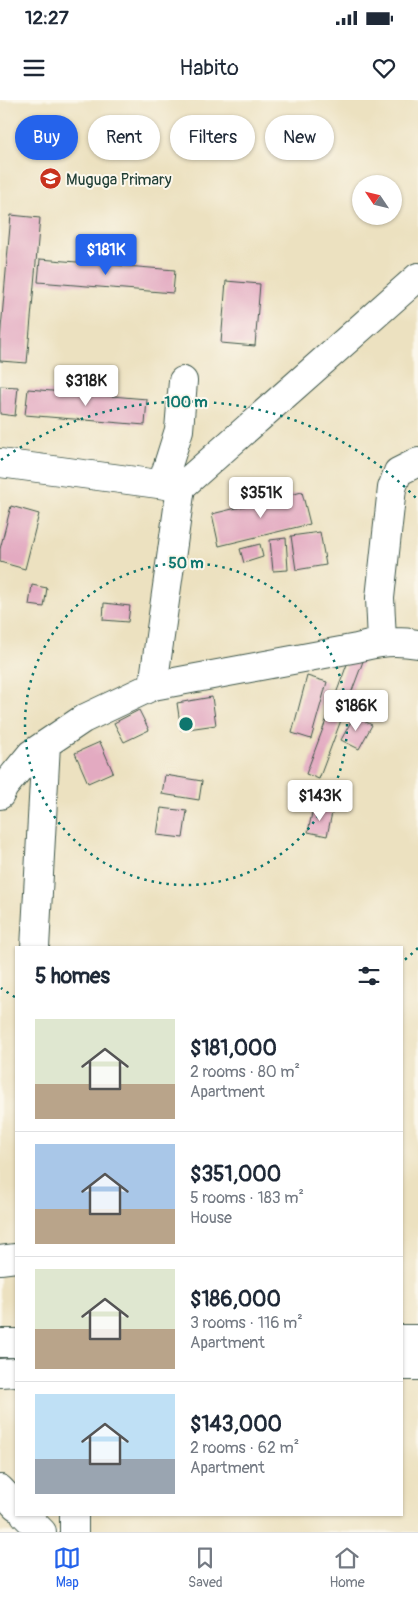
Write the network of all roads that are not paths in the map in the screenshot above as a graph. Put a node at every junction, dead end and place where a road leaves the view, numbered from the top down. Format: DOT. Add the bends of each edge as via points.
graph roads {
  1 [pos="418,277"];
  2 [pos="183,381"];
  3 [pos="418,462"];
  4 [pos="0,463"];
  5 [pos="172,485"];
  6 [pos="382,642"];
  7 [pos="418,644"];
  8 [pos="153,686"];
  9 [pos="46,744"];
  10 [pos="0,795"];
  11 [pos="35,946"];
  12 [pos="15,1258"];
  13 [pos="0,1260"];
  14 [pos="418,1339"];
  15 [pos="403,1340"];
  16 [pos="0,1343"];
  17 [pos="15,1343"];
  18 [pos="403,1366"];
  19 [pos="418,1366"];
  20 [pos="15,1372"];
  21 [pos="0,1373"];
  22 [pos="0,1489"];
  23 [pos="15,1505"];
  24 [pos="26,1516"];
  25 [pos="74,1516"];
  26 [pos="42,1532"];
  27 [pos="74,1532"];
  1 -- 5 [label="main road"];
  2 -- 5 [label="main road"];
  3 -- 6 [label="main road" via="398,472 392,488 380,598"];
  4 -- 5 [label="main road"];
  5 -- 8 [label="main road"];
  6 -- 7 [label="main road"];
  6 -- 8 [label="main road"];
  8 -- 9 [label="main road" via="83,719"];
  9 -- 10 [label="main road" via="31,754"];
  9 -- 11 [label="main road"];
  12 -- 13 [label="main road"];
  14 -- 15 [label="main road"];
  16 -- 17 [label="main road"];
  18 -- 19 [label="main road"];
  20 -- 21 [label="main road"];
  22 -- 23 [label="main road"];
  24 -- 26 [label="main road"];
  25 -- 27 [label="main road"];
}
